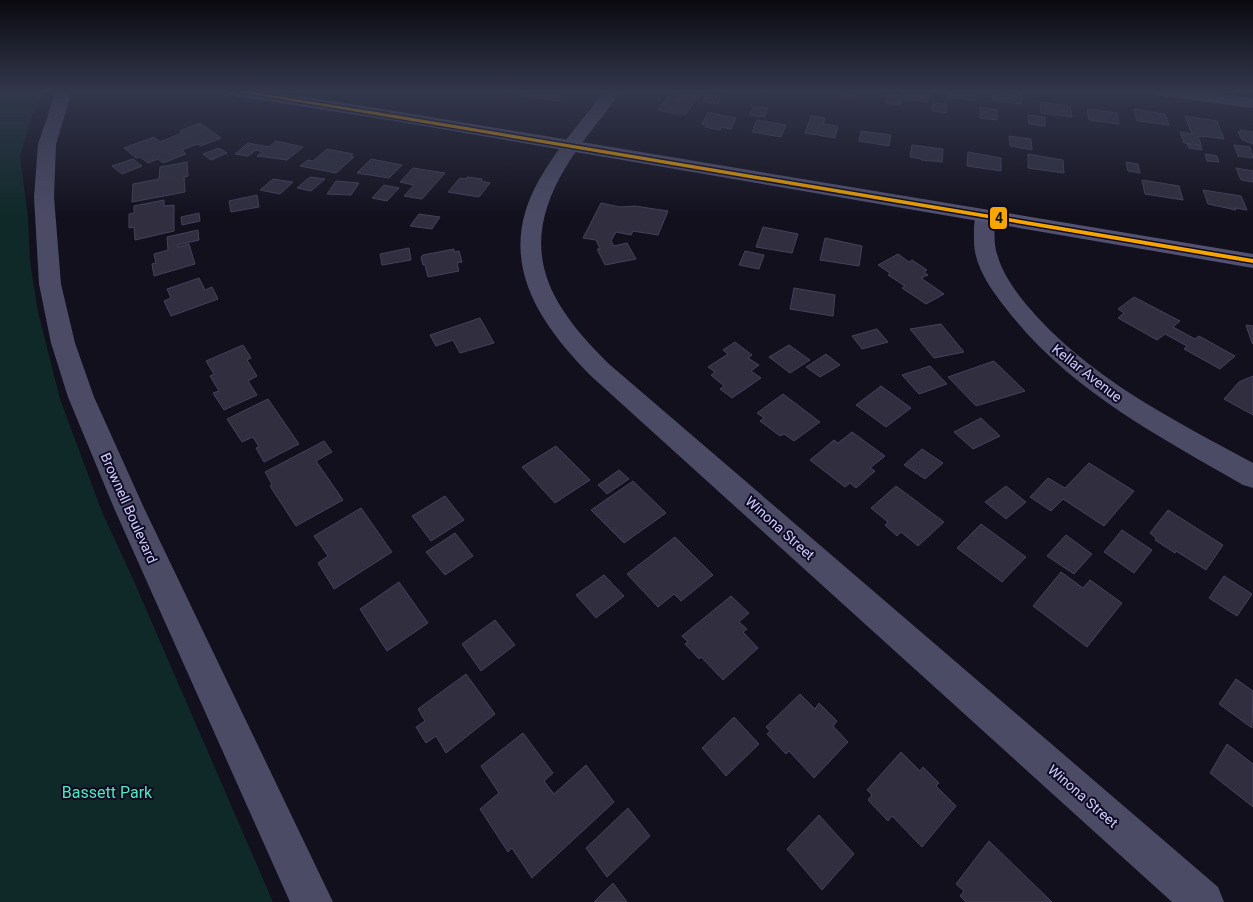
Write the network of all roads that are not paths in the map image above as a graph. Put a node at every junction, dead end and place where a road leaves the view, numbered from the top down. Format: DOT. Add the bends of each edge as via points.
graph roads {
  1 [pos="51,133"];
  2 [pos="494,133"];
  3 [pos="582,133"];
  4 [pos="573,146"];
  5 [pos="985,216"];
  6 [pos="1253,261"];
  7 [pos="1253,477"];
  8 [pos="312,902"];
  9 [pos="1203,902"];
  1 -- 8 [label="street, Brownell Boulevard" via="44,191 50,284 63,343 81,397 129,508"];
  2 -- 4 [label="main road"];
  3 -- 4 [label="street, Winona Street"];
  4 -- 5 [label="main road"];
  4 -- 9 [label="street, Winona Street" via="553,174 539,202 530,242 540,292 568,338 600,370"];
  5 -- 6 [label="main road"];
  5 -- 7 [label="street, Kellar Avenue" via="986,252 993,271 1017,308 1046,341 1116,396"];
}
